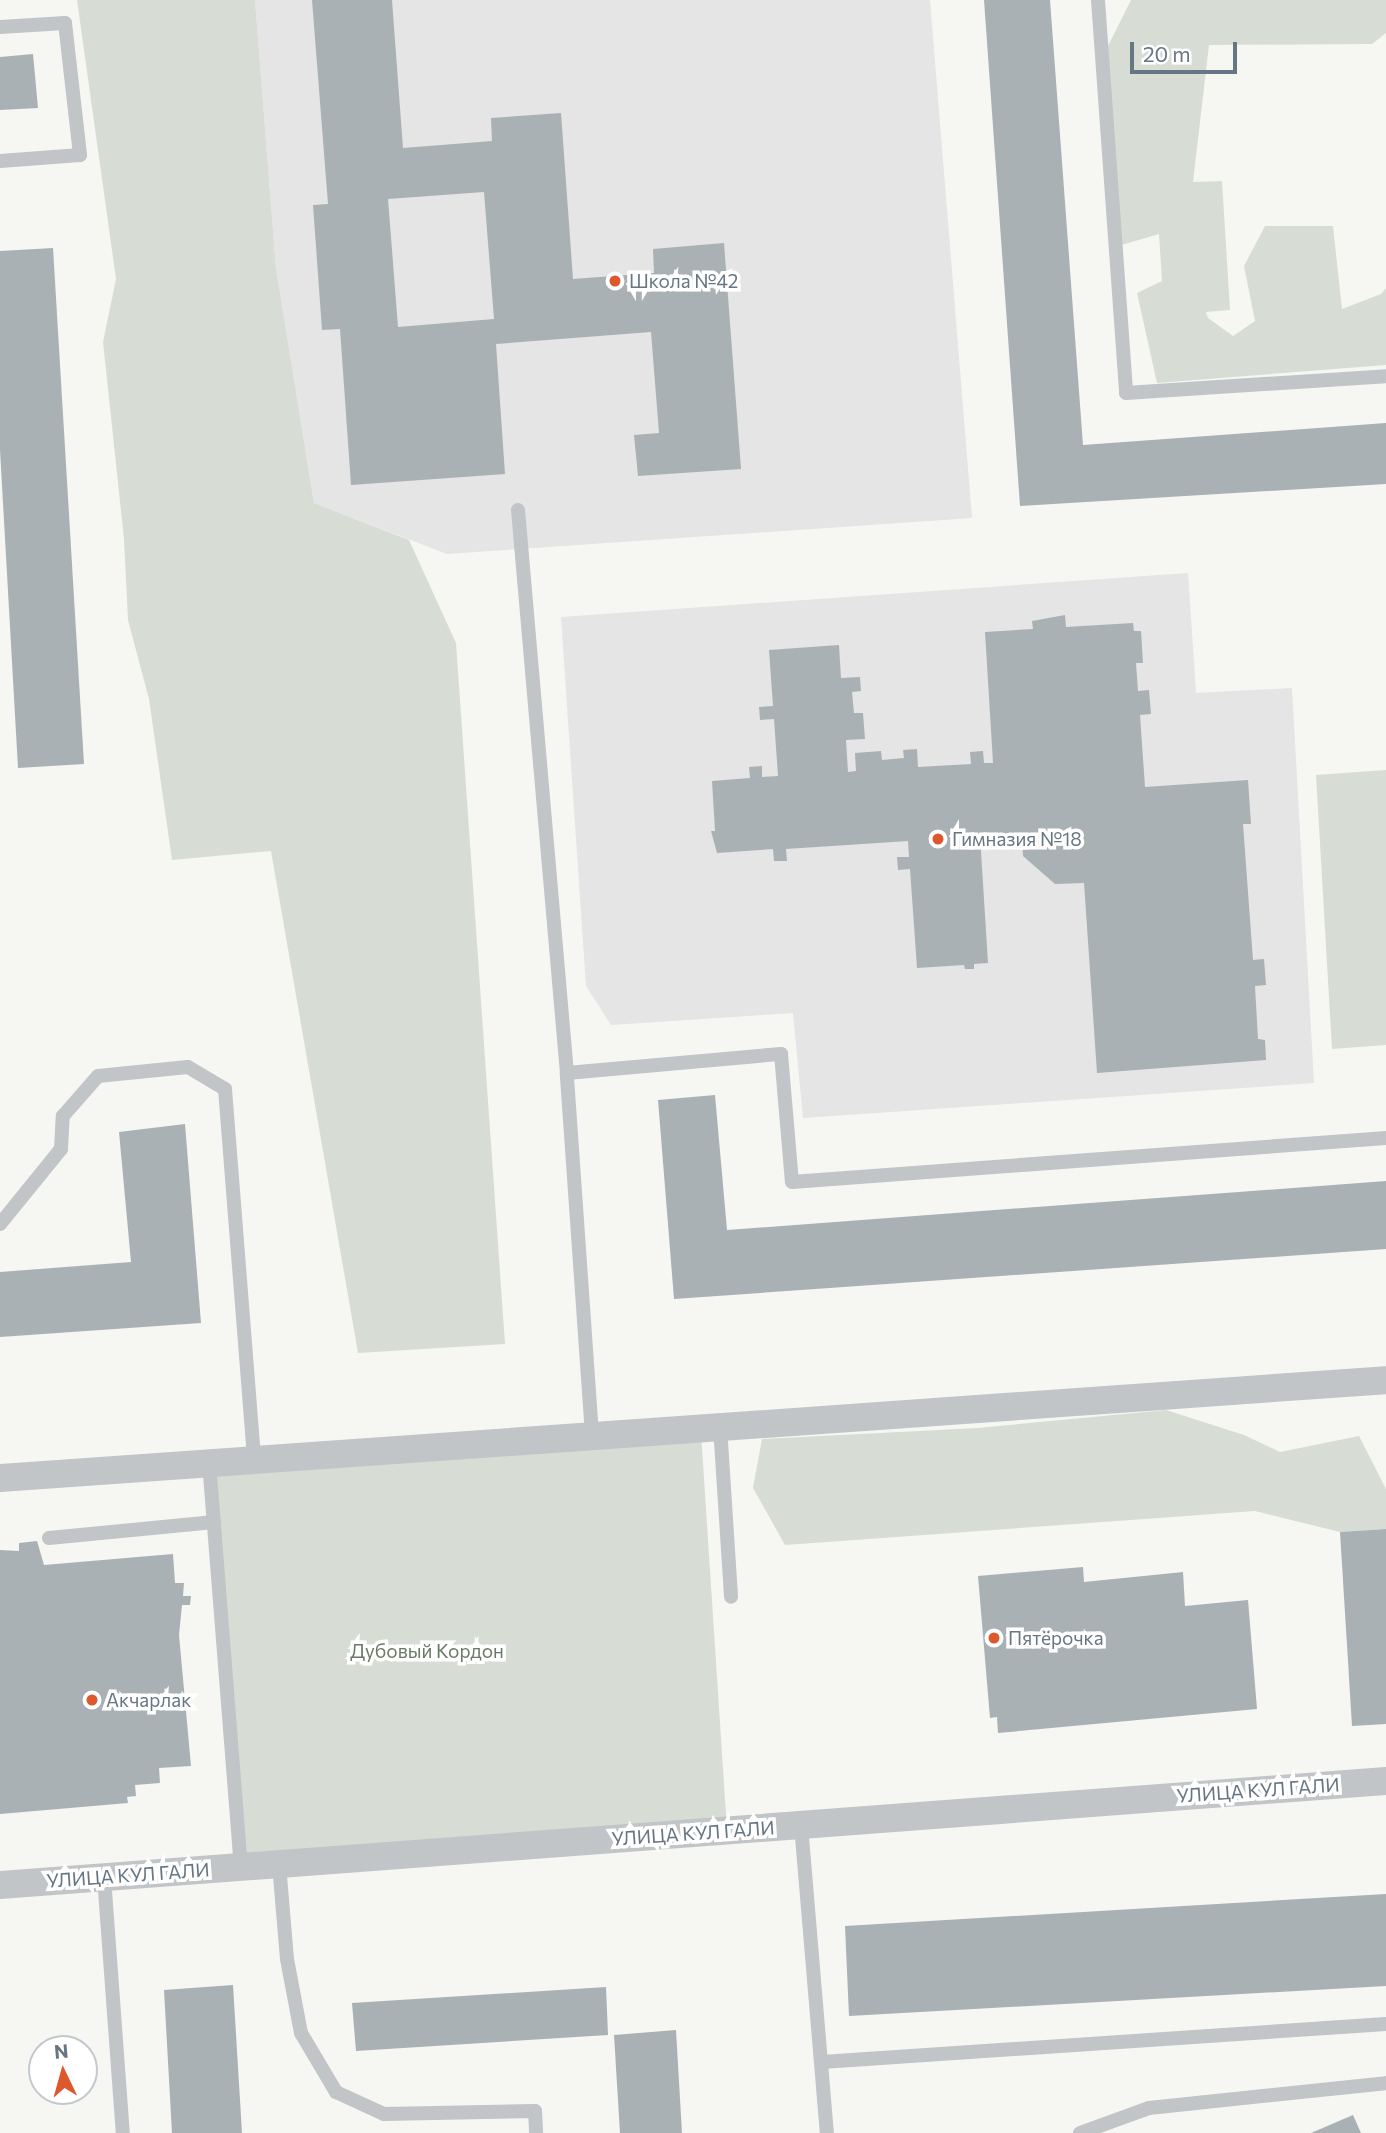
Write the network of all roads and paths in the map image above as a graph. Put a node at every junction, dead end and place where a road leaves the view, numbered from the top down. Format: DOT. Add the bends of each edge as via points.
graph roads {
  1 [pos="1098,0"];
  2 [pos="0,27"];
  3 [pos="0,161"];
  4 [pos="1386,376"];
  5 [pos="518,510"];
  6 [pos="568,1073"];
  7 [pos="1386,1138"];
  8 [pos="0,1224"];
  9 [pos="1386,1380"];
  10 [pos="720,1426"];
  11 [pos="592,1435"];
  12 [pos="254,1458"];
  13 [pos="209,1462"];
  14 [pos="0,1478"];
  15 [pos="214,1522"];
  16 [pos="49,1538"];
  17 [pos="731,1597"];
  18 [pos="1386,1781"];
  19 [pos="801,1825"];
  20 [pos="279,1864"];
  21 [pos="241,1867"];
  22 [pos="104,1877"];
  23 [pos="0,1885"];
  24 [pos="1386,2024"];
  25 [pos="822,2062"];
  26 [pos="1386,2083"];
  27 [pos="123,2133"];
  28 [pos="536,2133"];
  29 [pos="827,2133"];
  30 [pos="1080,2133"];
  1 -- 4 [label="lane" via="1126,393"];
  2 -- 3 [label="lane" via="65,23 80,155"];
  5 -- 6 [label="lane"];
  6 -- 7 [label="lane" via="781,1054 792,1182"];
  6 -- 11 [label="lane"];
  8 -- 12 [label="lane" via="61,1149 63,1116 98,1076 188,1067 225,1089"];
  9 -- 10 [label="street"];
  10 -- 11 [label="street"];
  10 -- 17 [label="lane"];
  11 -- 12 [label="street"];
  12 -- 13 [label="street"];
  13 -- 14 [label="street"];
  13 -- 15 [label="lane"];
  15 -- 16 [label="lane"];
  15 -- 21 [label="lane"];
  18 -- 19 [label="street, УЛИЦА КУЛ ГАЛИ"];
  19 -- 20 [label="street, УЛИЦА КУЛ ГАЛИ"];
  19 -- 25 [label="lane"];
  20 -- 21 [label="street, УЛИЦА КУЛ ГАЛИ"];
  20 -- 28 [label="lane" via="287,1959 300,2033 336,2092 384,2114 535,2111"];
  21 -- 22 [label="street, УЛИЦА КУЛ ГАЛИ"];
  22 -- 23 [label="street, УЛИЦА КУЛ ГАЛИ"];
  22 -- 27 [label="lane"];
  24 -- 25 [label="lane"];
  25 -- 29 [label="lane"];
  26 -- 30 [label="lane" via="1149,2108"];
}
